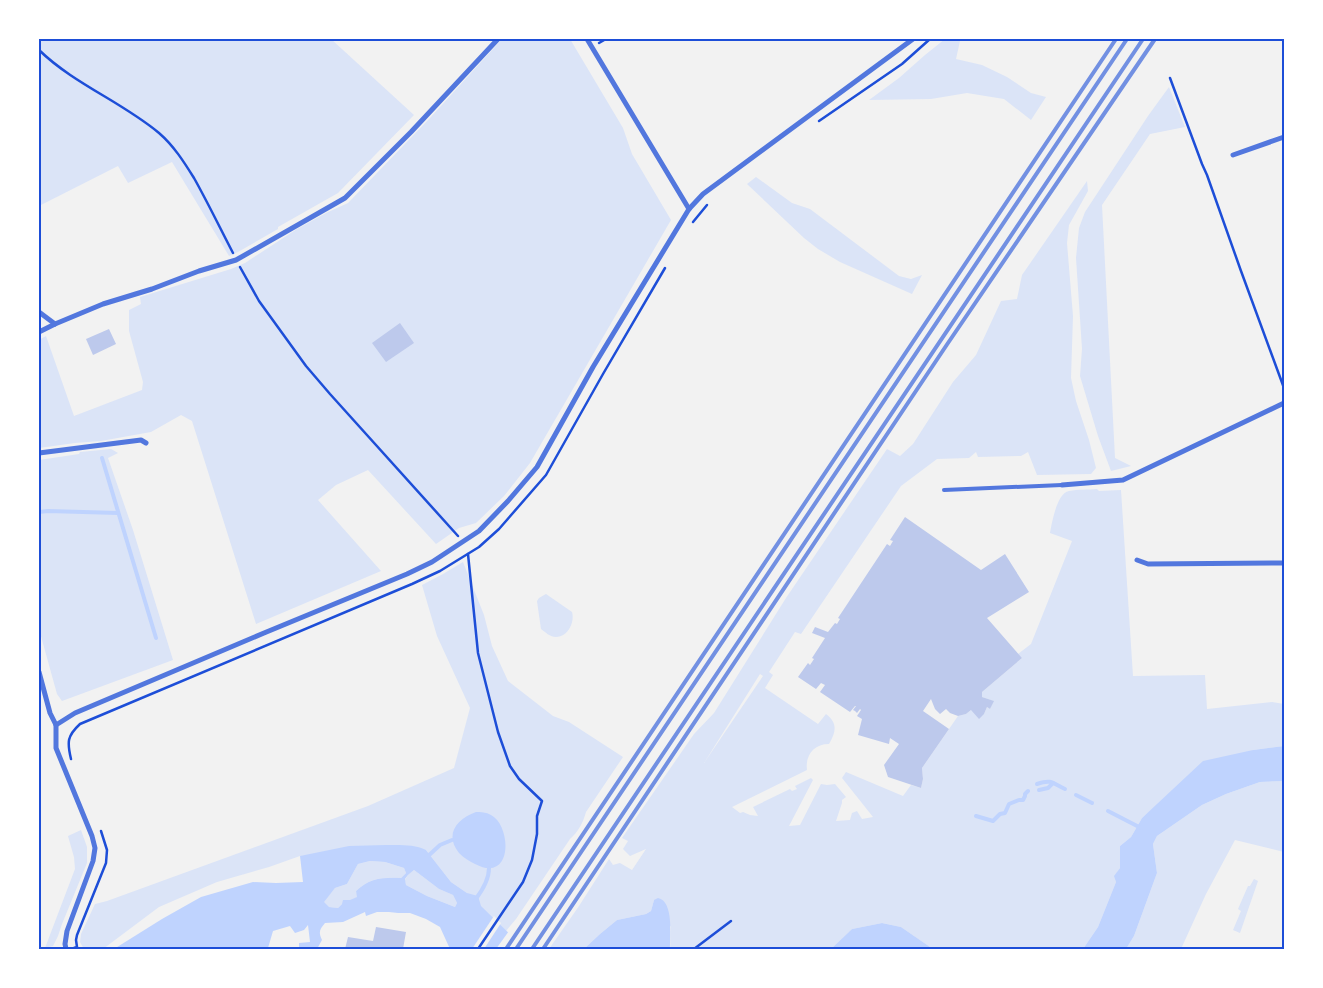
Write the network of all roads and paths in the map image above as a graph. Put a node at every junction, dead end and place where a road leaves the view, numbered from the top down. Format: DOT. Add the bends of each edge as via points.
graph roads {
  1 [pos="498,39"];
  2 [pos="587,39"];
  3 [pos="913,39"];
  4 [pos="930,39"];
  5 [pos="39,50"];
  6 [pos="1170,78"];
  7 [pos="812,126"];
  8 [pos="1284,137"];
  9 [pos="1232,155"];
  10 [pos="710,202"];
  11 [pos="689,209"];
  12 [pos="690,226"];
  13 [pos="236,260"];
  14 [pos="668,264"];
  15 [pos="39,312"];
  16 [pos="55,324"];
  17 [pos="39,332"];
  18 [pos="1284,388"];
  19 [pos="594,390"];
  20 [pos="1284,403"];
  21 [pos="146,443"];
  22 [pos="39,453"];
  23 [pos="1062,484"];
  24 [pos="944,490"];
  25 [pos="499,528"];
  26 [pos="459,537"];
  27 [pos="467,552"];
  28 [pos="1137,560"];
  29 [pos="1284,563"];
  30 [pos="39,672"];
  31 [pos="56,725"];
  32 [pos="72,763"];
  33 [pos="731,922"];
  34 [pos="78,931"];
  35 [pos="78,947"];
  36 [pos="66,949"];
  37 [pos="478,949"];
  38 [pos="694,949"];
  1 -- 13 [label="street" via="345,198"];
  2 -- 11 [label="street"];
  3 -- 11 [label="street" via="703,194"];
  4 -- 7 [label="path" via="902,64"];
  5 -- 13 [label="path" via="144,122 178,153 207,200"];
  6 -- 18 [label="path"];
  8 -- 9 [label="street"];
  10 -- 12 [label="path"];
  11 -- 31 [label="street" via="593,367 537,467 479,531 432,562 407,574 75,713"];
  13 -- 16 [label="street" via="103,304"];
  13 -- 26 [label="path" via="259,301 306,366"];
  14 -- 19 [label="path"];
  15 -- 16 [label="street"];
  16 -- 17 [label="street"];
  20 -- 23 [label="street" via="1120,481"];
  21 -- 22 [label="street" via="141,440"];
  23 -- 24 [label="lane"];
  25 -- 27 [label="path" via="480,547"];
  27 -- 32 [label="path" via="440,571 412,584 80,724 72,732 68,745"];
  27 -- 37 [label="path" via="478,653 498,732 510,766 519,780 542,801 532,860 523,882"];
  28 -- 29 [label="street" via="1148,564"];
  30 -- 31 [label="street"];
  31 -- 36 [label="street" via="56,748 95,848 94,861 67,930"];
  33 -- 38 [label="path"];
  34 -- 35 [label="path"];
}
